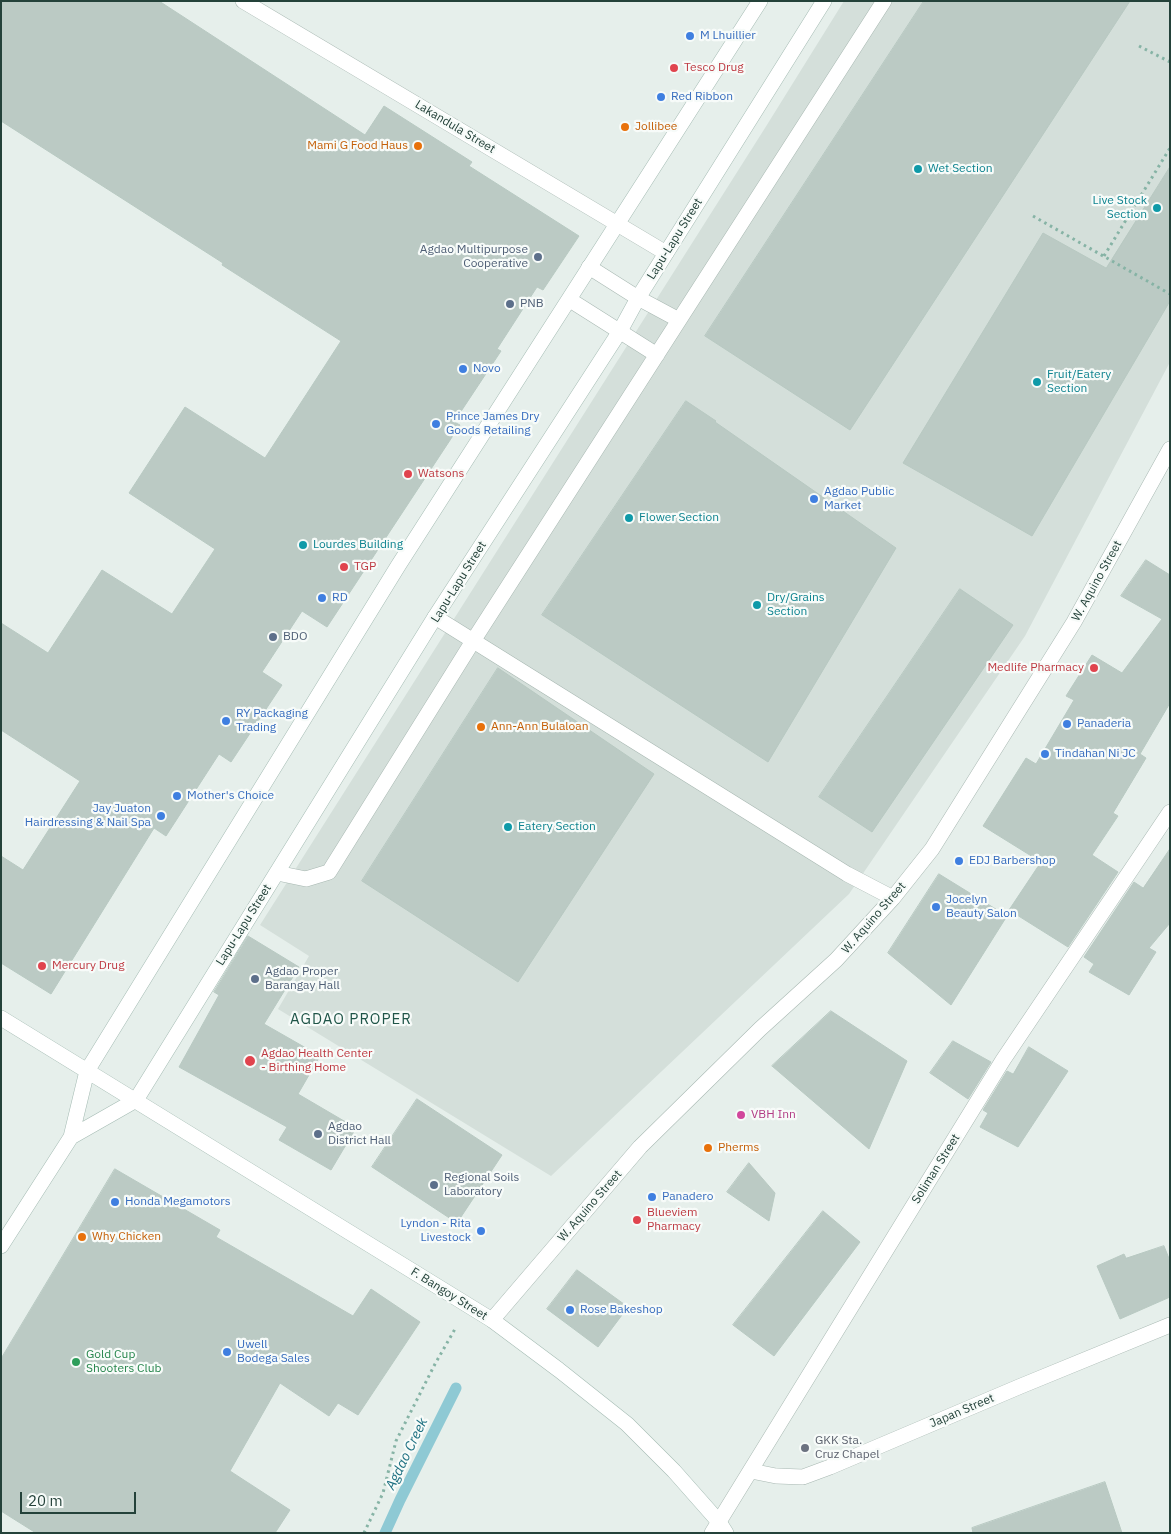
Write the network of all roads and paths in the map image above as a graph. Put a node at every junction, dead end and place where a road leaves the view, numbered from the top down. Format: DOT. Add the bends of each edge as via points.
graph roads {
  1 [pos="243,1"];
  2 [pos="760,1"];
  3 [pos="824,1"];
  4 [pos="884,1"];
  5 [pos="1138,46"];
  6 [pos="1170,62"];
  7 [pos="1170,148"];
  8 [pos="1033,216"];
  9 [pos="616,224"];
  10 [pos="666,253"];
  11 [pos="1104,256"];
  12 [pos="589,267"];
  13 [pos="1170,294"];
  14 [pos="638,298"];
  15 [pos="570,300"];
  16 [pos="680,320"];
  17 [pos="620,331"];
  18 [pos="657,355"];
  19 [pos="1170,449"];
  20 [pos="435,617"];
  21 [pos="473,641"];
  22 [pos="1170,812"];
  23 [pos="277,872"];
  24 [pos="893,898"];
  25 [pos="1,1018"];
  26 [pos="87,1071"];
  27 [pos="136,1100"];
  28 [pos="71,1137"];
  29 [pos="1,1246"];
  30 [pos="468,1306"];
  31 [pos="492,1320"];
  32 [pos="1170,1325"];
  33 [pos="751,1470"];
  34 [pos="719,1529"];
  35 [pos="364,1533"];
  1 -- 9 [label="street, Lakandula Street"];
  2 -- 9 [label="street, Lapu-Lapu Street"];
  3 -- 10 [label="street, Lapu-Lapu Street"];
  4 -- 16 [label="street"];
  5 -- 6 [label="path"];
  7 -- 11 [label="path"];
  8 -- 11 [label="path"];
  9 -- 10 [label="street, Lakandula Street"];
  9 -- 12 [label="street, Lapu-Lapu Street"];
  10 -- 14 [label="street, Lapu-Lapu Street"];
  11 -- 13 [label="path"];
  12 -- 14 [label="street"];
  12 -- 15 [label="street, Lapu-Lapu Street"];
  14 -- 16 [label="street"];
  14 -- 17 [label="street, Lapu-Lapu Street"];
  15 -- 17 [label="street"];
  15 -- 26 [label="street, Lapu-Lapu Street" via="398,566"];
  16 -- 18 [label="street"];
  17 -- 18 [label="street"];
  17 -- 20 [label="street, Lapu-Lapu Street"];
  18 -- 21 [label="street"];
  19 -- 24 [label="street, W. Aquino Street" via="1074,622 932,849"];
  20 -- 21 [label="street"];
  20 -- 23 [label="street, Lapu-Lapu Street"];
  21 -- 23 [label="street" via="329,872 306,879"];
  21 -- 24 [label="street" via="847,874"];
  22 -- 33 [label="street, Soliman Street" via="1003,1060"];
  23 -- 27 [label="street, Lapu-Lapu Street"];
  24 -- 31 [label="street, W. Aquino Street" via="836,960 760,1029 640,1147"];
  25 -- 26 [label="street, F. Bangoy Street"];
  26 -- 27 [label="street, F. Bangoy Street"];
  26 -- 28 [label="street, Lapu-Lapu Street"];
  27 -- 28 [label="street, Lapu-Lapu Street"];
  27 -- 30 [label="street, F. Bangoy Street"];
  28 -- 29 [label="street, Lapu-Lapu Street"];
  30 -- 31 [label="street, F. Bangoy Street"];
  30 -- 35 [label="path" via="396,1441 384,1493"];
  31 -- 34 [label="street, F. Bangoy Street" via="627,1424 674,1471"];
  32 -- 33 [label="street, Japan Street" via="803,1477 776,1476"];
  33 -- 34 [label="street, Soliman Street"];
}
